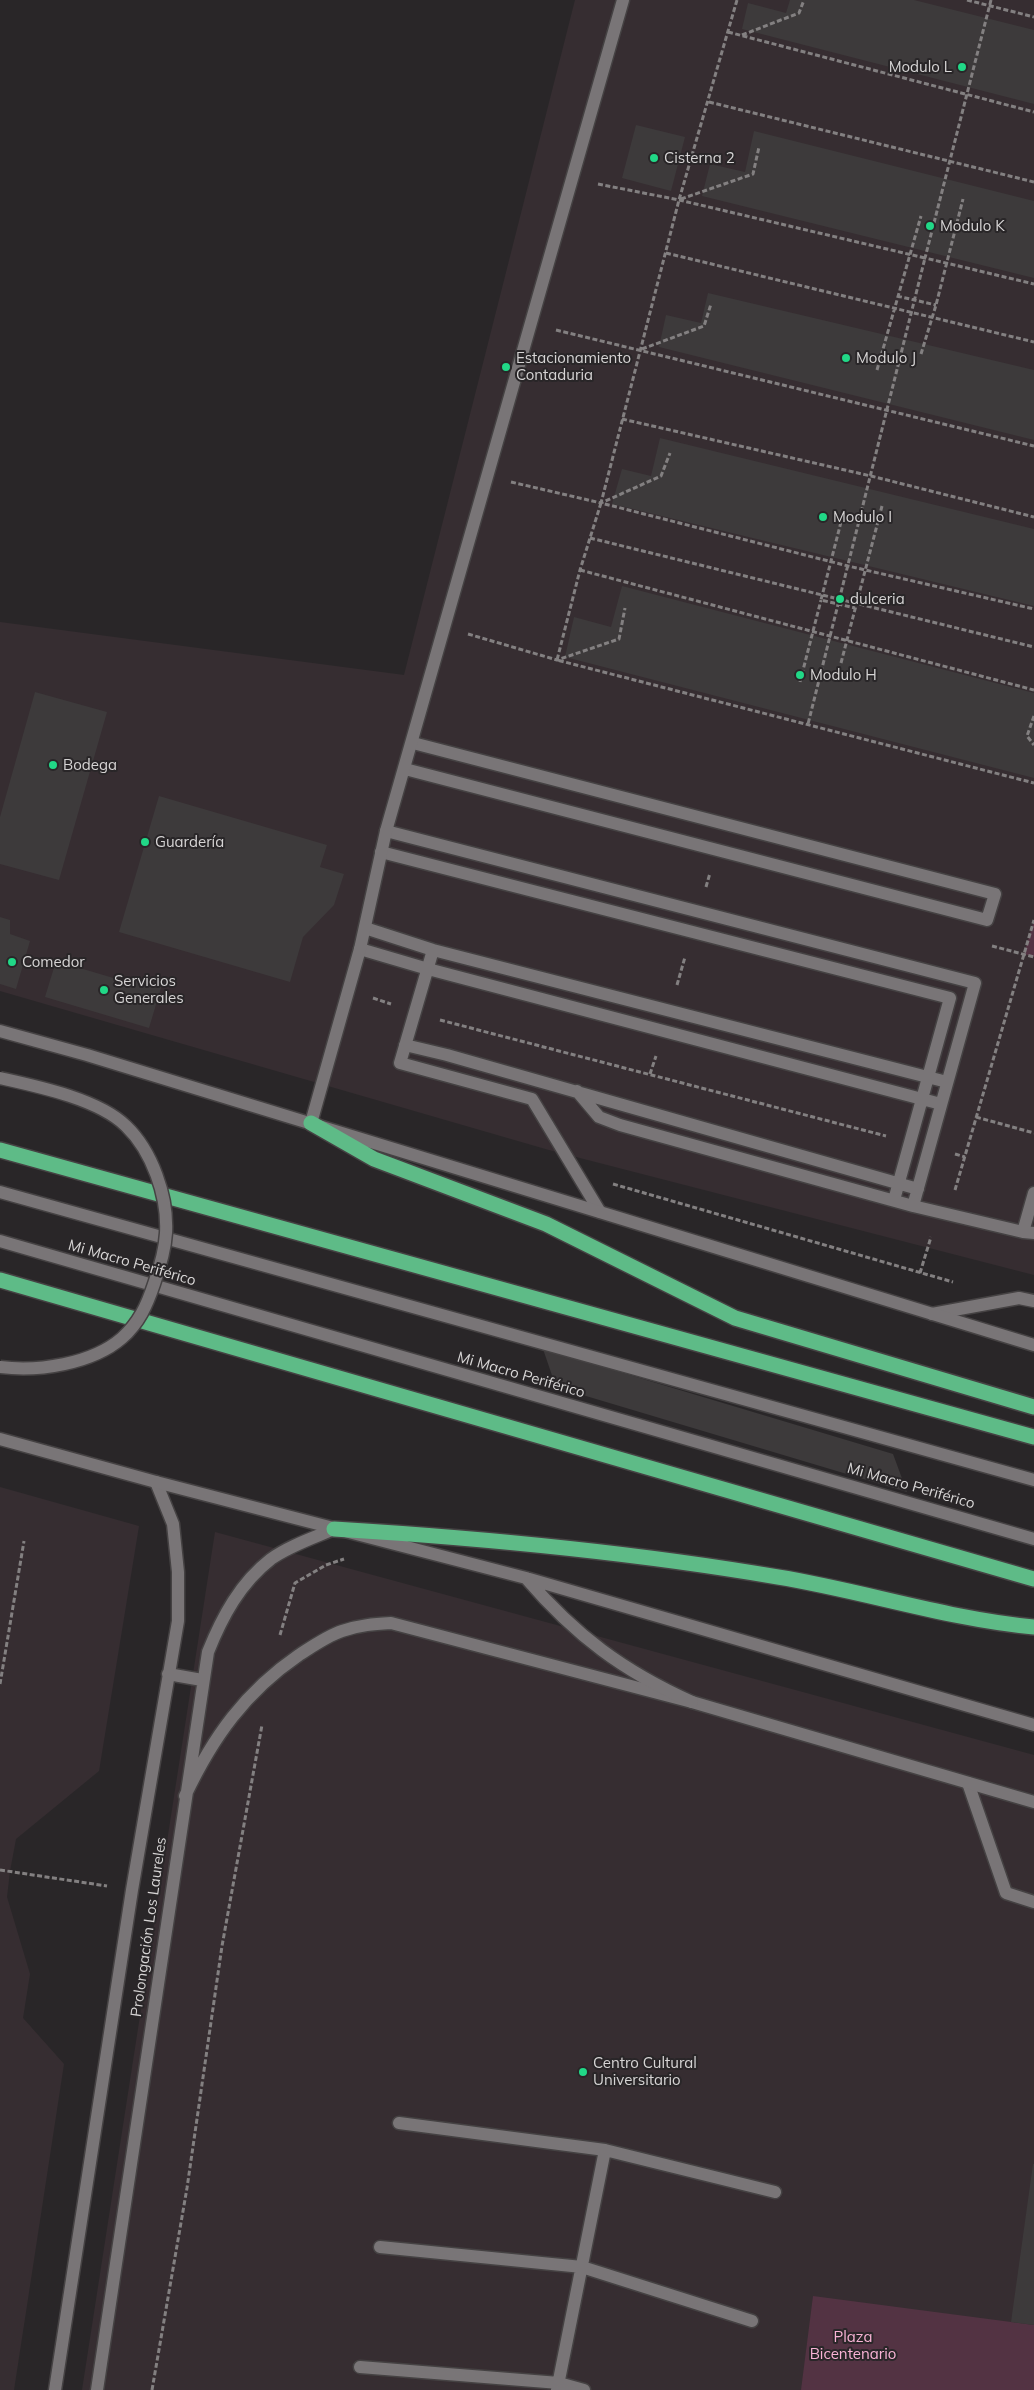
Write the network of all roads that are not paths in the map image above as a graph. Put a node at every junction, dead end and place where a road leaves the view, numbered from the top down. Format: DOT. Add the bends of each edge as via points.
graph roads {
  1 [pos="623,0"];
  2 [pos="413,743"];
  3 [pos="405,769"];
  4 [pos="386,831"];
  5 [pos="382,852"];
  6 [pos="365,928"];
  7 [pos="360,949"];
  8 [pos="433,950"];
  9 [pos="428,969"];
  10 [pos="0,1032"];
  11 [pos="405,1045"];
  12 [pos="928,1077"];
  13 [pos="0,1078"];
  14 [pos="947,1082"];
  15 [pos="576,1092"];
  16 [pos="921,1098"];
  17 [pos="941,1104"];
  18 [pos="311,1123"];
  19 [pos="0,1150"];
  20 [pos="898,1183"];
  21 [pos="918,1189"];
  22 [pos="0,1192"];
  23 [pos="1034,1193"];
  24 [pos="894,1200"];
  25 [pos="913,1206"];
  26 [pos="600,1212"];
  27 [pos="1029,1233"];
  28 [pos="0,1241"];
  29 [pos="0,1280"];
  30 [pos="1034,1301"];
  31 [pos="932,1314"];
  32 [pos="1034,1345"];
  33 [pos="0,1367"];
  34 [pos="1034,1407"];
  35 [pos="1034,1437"];
  36 [pos="0,1438"];
  37 [pos="1034,1480"];
  38 [pos="156,1482"];
  39 [pos="334,1529"];
  40 [pos="1034,1539"];
  41 [pos="526,1578"];
  42 [pos="1034,1579"];
  43 [pos="1034,1627"];
  44 [pos="168,1674"];
  45 [pos="202,1680"];
  46 [pos="692,1702"];
  47 [pos="1034,1725"];
  48 [pos="968,1783"];
  49 [pos="185,1796"];
  50 [pos="1034,1802"];
  51 [pos="1034,1902"];
  52 [pos="398,2123"];
  53 [pos="605,2150"];
  54 [pos="775,2192"];
  55 [pos="380,2247"];
  56 [pos="582,2267"];
  57 [pos="752,2321"];
  58 [pos="360,2367"];
  59 [pos="558,2386"];
  60 [pos="55,2390"];
  61 [pos="97,2390"];
  62 [pos="584,2390"];
  1 -- 2 [label="street"];
  2 -- 3 [label="street"];
  2 -- 3 [label="street" via="995,894 987,920"];
  3 -- 4 [label="street"];
  4 -- 5 [label="street"];
  4 -- 14 [label="street" via="975,983"];
  5 -- 6 [label="street"];
  5 -- 12 [label="street" via="950,998"];
  6 -- 7 [label="street"];
  6 -- 8 [label="street"];
  7 -- 9 [label="street"];
  7 -- 18 [label="street"];
  8 -- 9 [label="street"];
  8 -- 12 [label="street"];
  9 -- 11 [label="street"];
  9 -- 16 [label="street"];
  10 -- 18 [label="street" via="87,1054"];
  11 -- 15 [label="street"];
  11 -- 26 [label="street" via="400,1063 532,1099"];
  12 -- 14 [label="street"];
  12 -- 16 [label="street"];
  13 -- 33 [label="street, bridge" via="63,1095 109,1113 125,1125 139,1140 151,1163 165,1209 166,1232 161,1264 144,1311 121,1339 94,1354 64,1364 39,1368"];
  14 -- 17 [label="street"];
  15 -- 20 [label="street"];
  15 -- 24 [label="street" via="599,1117 620,1125"];
  16 -- 17 [label="street"];
  16 -- 20 [label="street"];
  17 -- 21 [label="street"];
  18 -- 26 [label="street"];
  18 -- 34 [label="highway" via="374,1159 546,1224 735,1318"];
  19 -- 35 [label="highway"];
  20 -- 21 [label="street"];
  20 -- 24 [label="street"];
  21 -- 25 [label="street"];
  22 -- 37 [label="street"];
  23 -- 27 [label="street"];
  24 -- 25 [label="street"];
  25 -- 27 [label="street"];
  26 -- 31 [label="street"];
  28 -- 40 [label="street, Mi Macro Periférico"];
  29 -- 42 [label="highway"];
  30 -- 31 [label="street" via="1018,1298"];
  31 -- 32 [label="street"];
  36 -- 38 [label="street"];
  38 -- 39 [label="street"];
  38 -- 44 [label="street, Prolongación Los Laureles" via="173,1524 178,1572 178,1621"];
  39 -- 41 [label="street"];
  39 -- 43 [label="highway" via="556,1546 682,1562 780,1577 996,1623"];
  39 -- 45 [label="street, Prolongación Los Laureles" via="272,1559 252,1576 219,1625 208,1652"];
  41 -- 46 [label="street" via="549,1605 601,1651 660,1688"];
  41 -- 47 [label="street"];
  44 -- 45 [label="street"];
  44 -- 60 [label="street, Prolongación Los Laureles"];
  45 -- 49 [label="street, Prolongación Los Laureles"];
  46 -- 48 [label="street"];
  46 -- 49 [label="street" via="392,1623 366,1625 342,1631 313,1646 271,1677 238,1709 217,1736"];
  48 -- 50 [label="street"];
  48 -- 51 [label="street" via="1006,1893"];
  49 -- 61 [label="street, Prolongación Los Laureles"];
  52 -- 53 [label="street"];
  53 -- 54 [label="street"];
  53 -- 56 [label="street"];
  55 -- 56 [label="street"];
  56 -- 57 [label="street"];
  56 -- 59 [label="street"];
  58 -- 59 [label="street"];
  59 -- 62 [label="street"];
}
